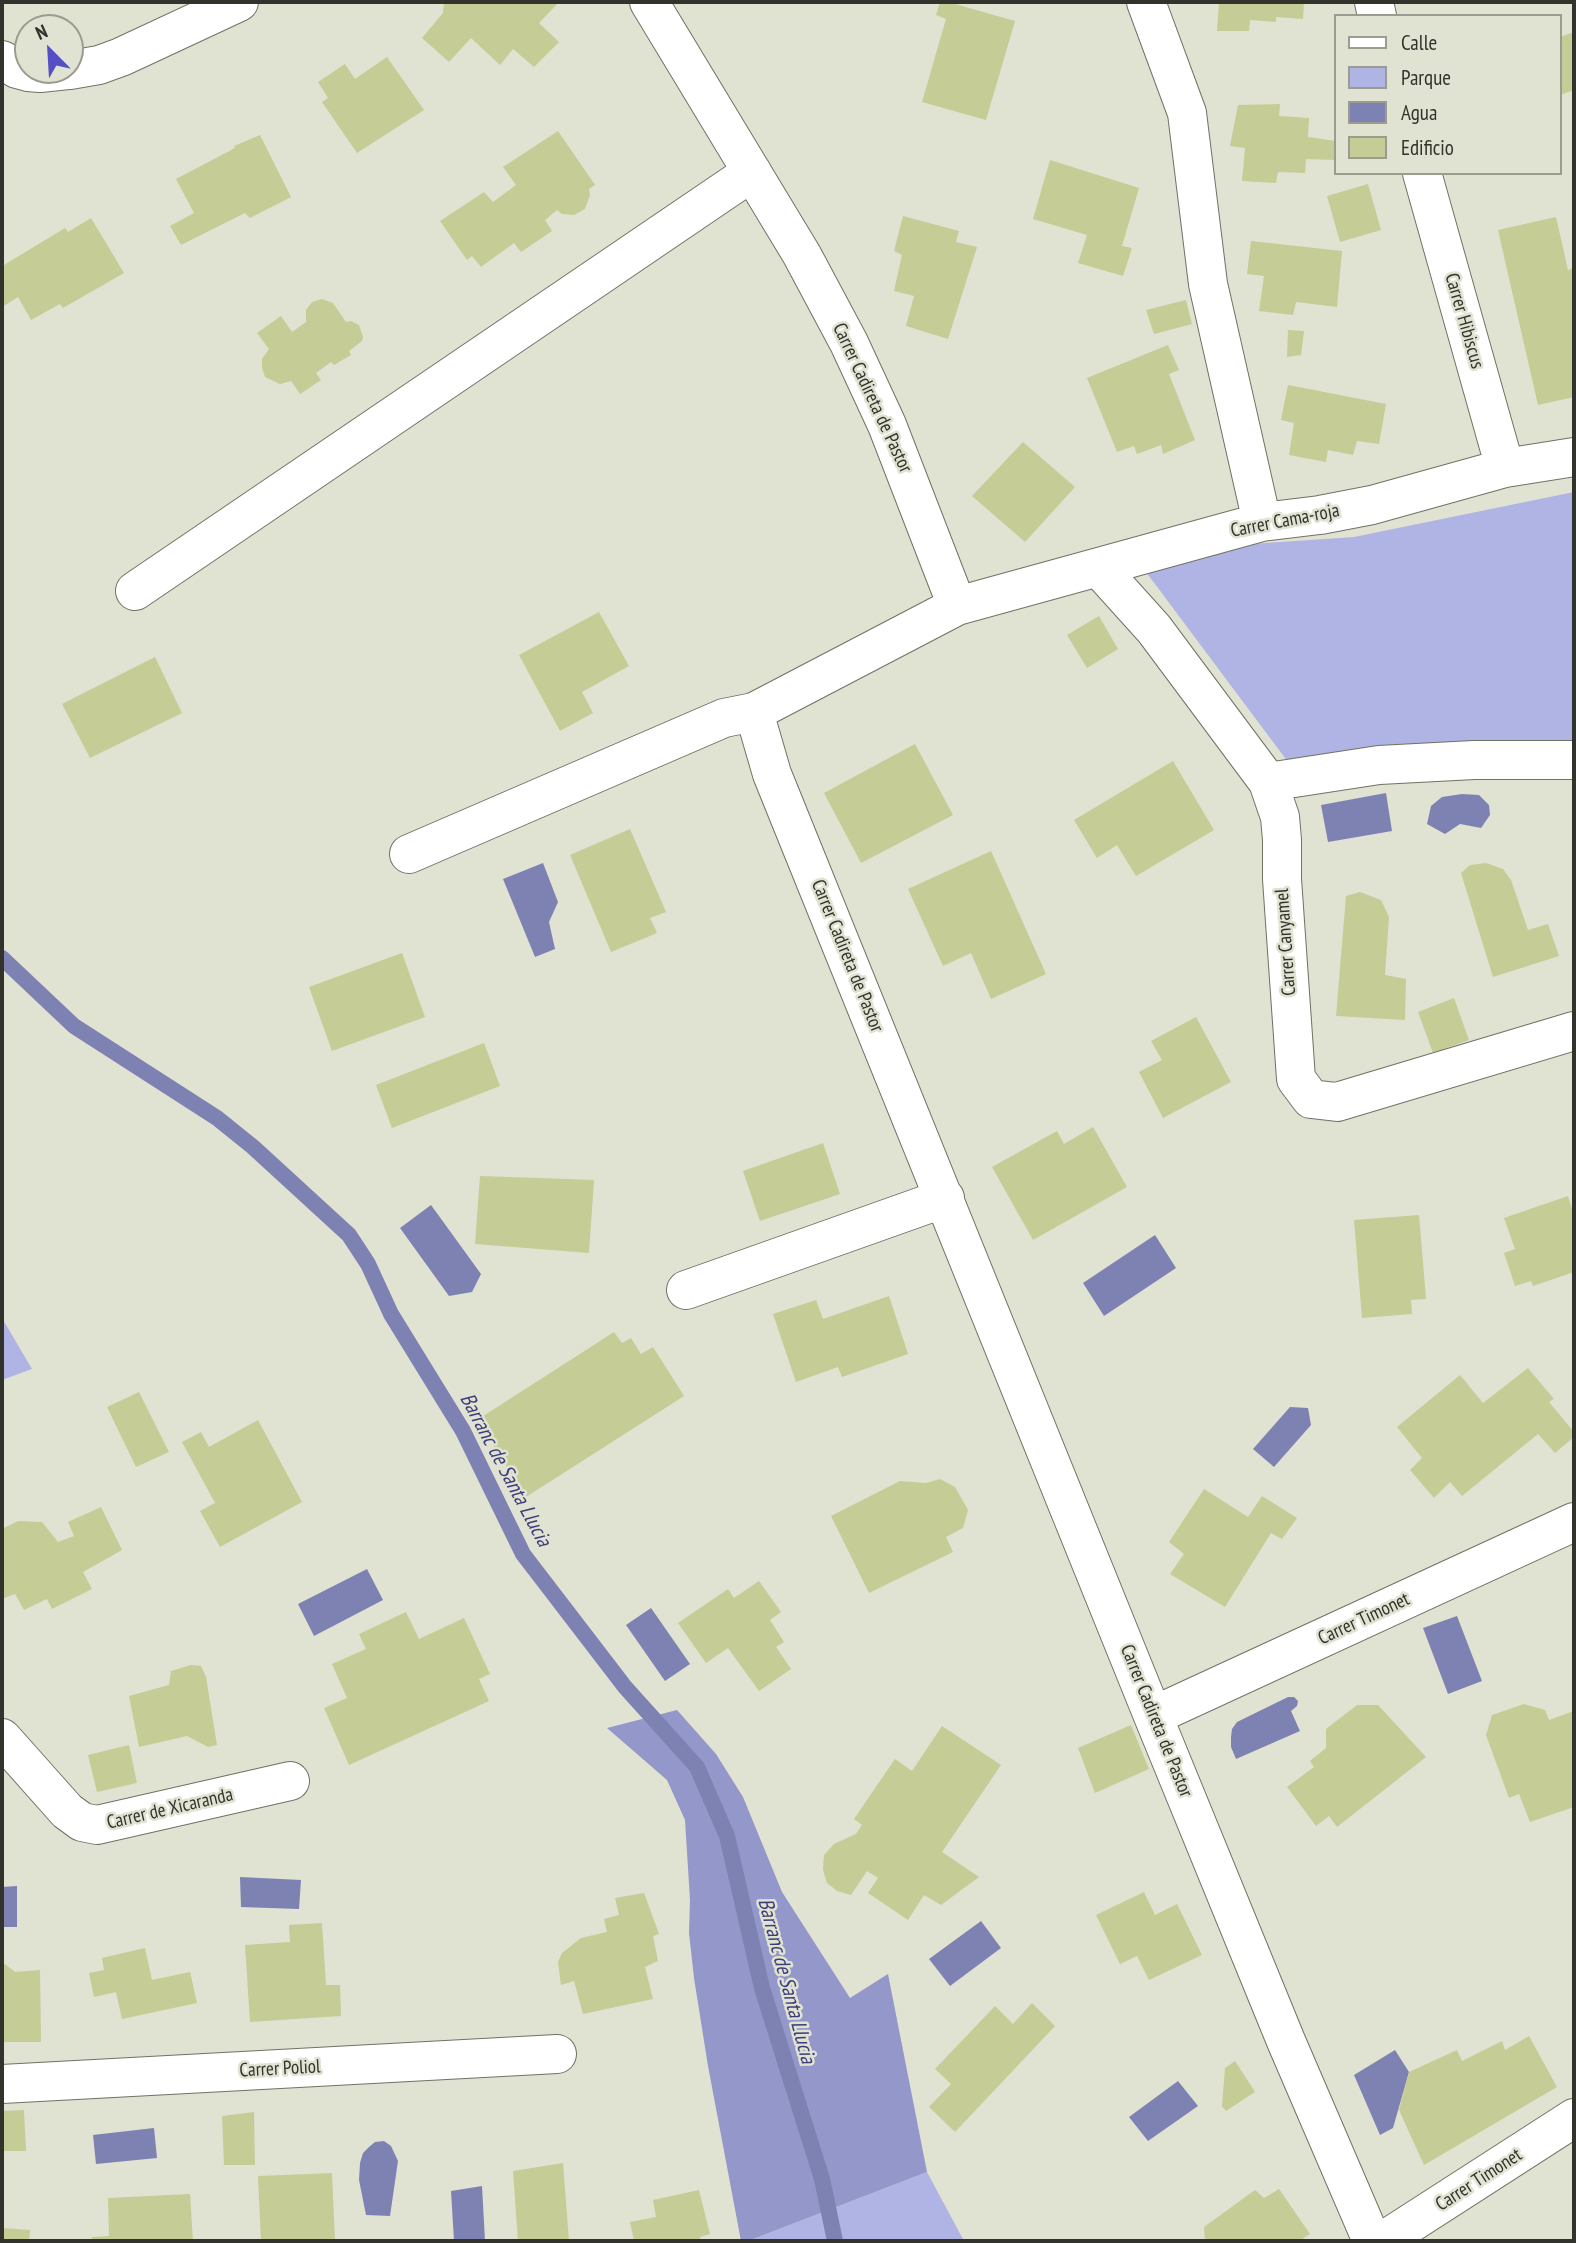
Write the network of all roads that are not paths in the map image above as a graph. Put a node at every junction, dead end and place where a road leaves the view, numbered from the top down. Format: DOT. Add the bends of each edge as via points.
graph roads {
  1 [pos="239,2"];
  2 [pos="649,2"];
  3 [pos="1146,2"];
  4 [pos="84,68"];
  5 [pos="752,172"];
  6 [pos="1423,175"];
  7 [pos="1574,457"];
  8 [pos="1505,468"];
  9 [pos="1262,522"];
  10 [pos="1099,568"];
  11 [pos="135,591"];
  12 [pos="957,606"];
  13 [pos="754,712"];
  14 [pos="1574,760"];
  15 [pos="1268,782"];
  16 [pos="409,854"];
  17 [pos="1574,1031"];
  18 [pos="945,1198"];
  19 [pos="686,1290"];
  20 [pos="1574,1522"];
  21 [pos="1153,1716"];
  22 [pos="2,1738"];
  23 [pos="290,1782"];
  24 [pos="557,2054"];
  25 [pos="2,2084"];
  26 [pos="1574,2118"];
  27 [pos="1372,2241"];
  28 [pos="1383,2241"];
  1 -- 4 [label="street" via="121,57"];
  2 -- 5 [label="street, Carrer Cadireta de Pastor"];
  3 -- 9 [label="street" via="1187,113 1208,284"];
  5 -- 11 [label="street"];
  5 -- 12 [label="street, Carrer Cadireta de Pastor" via="855,355"];
  6 -- 8 [label="street, Carrer Hibiscus"];
  7 -- 8 [label="street, Carrer Cama-roja"];
  8 -- 9 [label="street, Carrer Cama-roja" via="1371,505"];
  9 -- 10 [label="street, Carrer Cama-roja"];
  10 -- 12 [label="street, Carrer Cama-roja"];
  10 -- 15 [label="street, Carrer Canyamel" via="1154,629"];
  12 -- 13 [label="street"];
  13 -- 16 [label="street" via="724,718"];
  13 -- 18 [label="street, Carrer Cadireta de Pastor" via="772,774"];
  14 -- 15 [label="street" via="1379,765"];
  15 -- 17 [label="street, Carrer Canyamel" via="1280,817 1296,1079 1311,1099 1337,1101"];
  18 -- 19 [label="street"];
  18 -- 21 [label="street, Carrer Cadireta de Pastor"];
  20 -- 21 [label="street, Carrer Timonet"];
  21 -- 27 [label="street, Carrer Cadireta de Pastor"];
  22 -- 23 [label="street, Carrer de Xicaranda" via="67,1811 82,1822 97,1825"];
  24 -- 25 [label="street, Carrer Poliol"];
  26 -- 28 [label="street, Carrer Timonet"];
}
